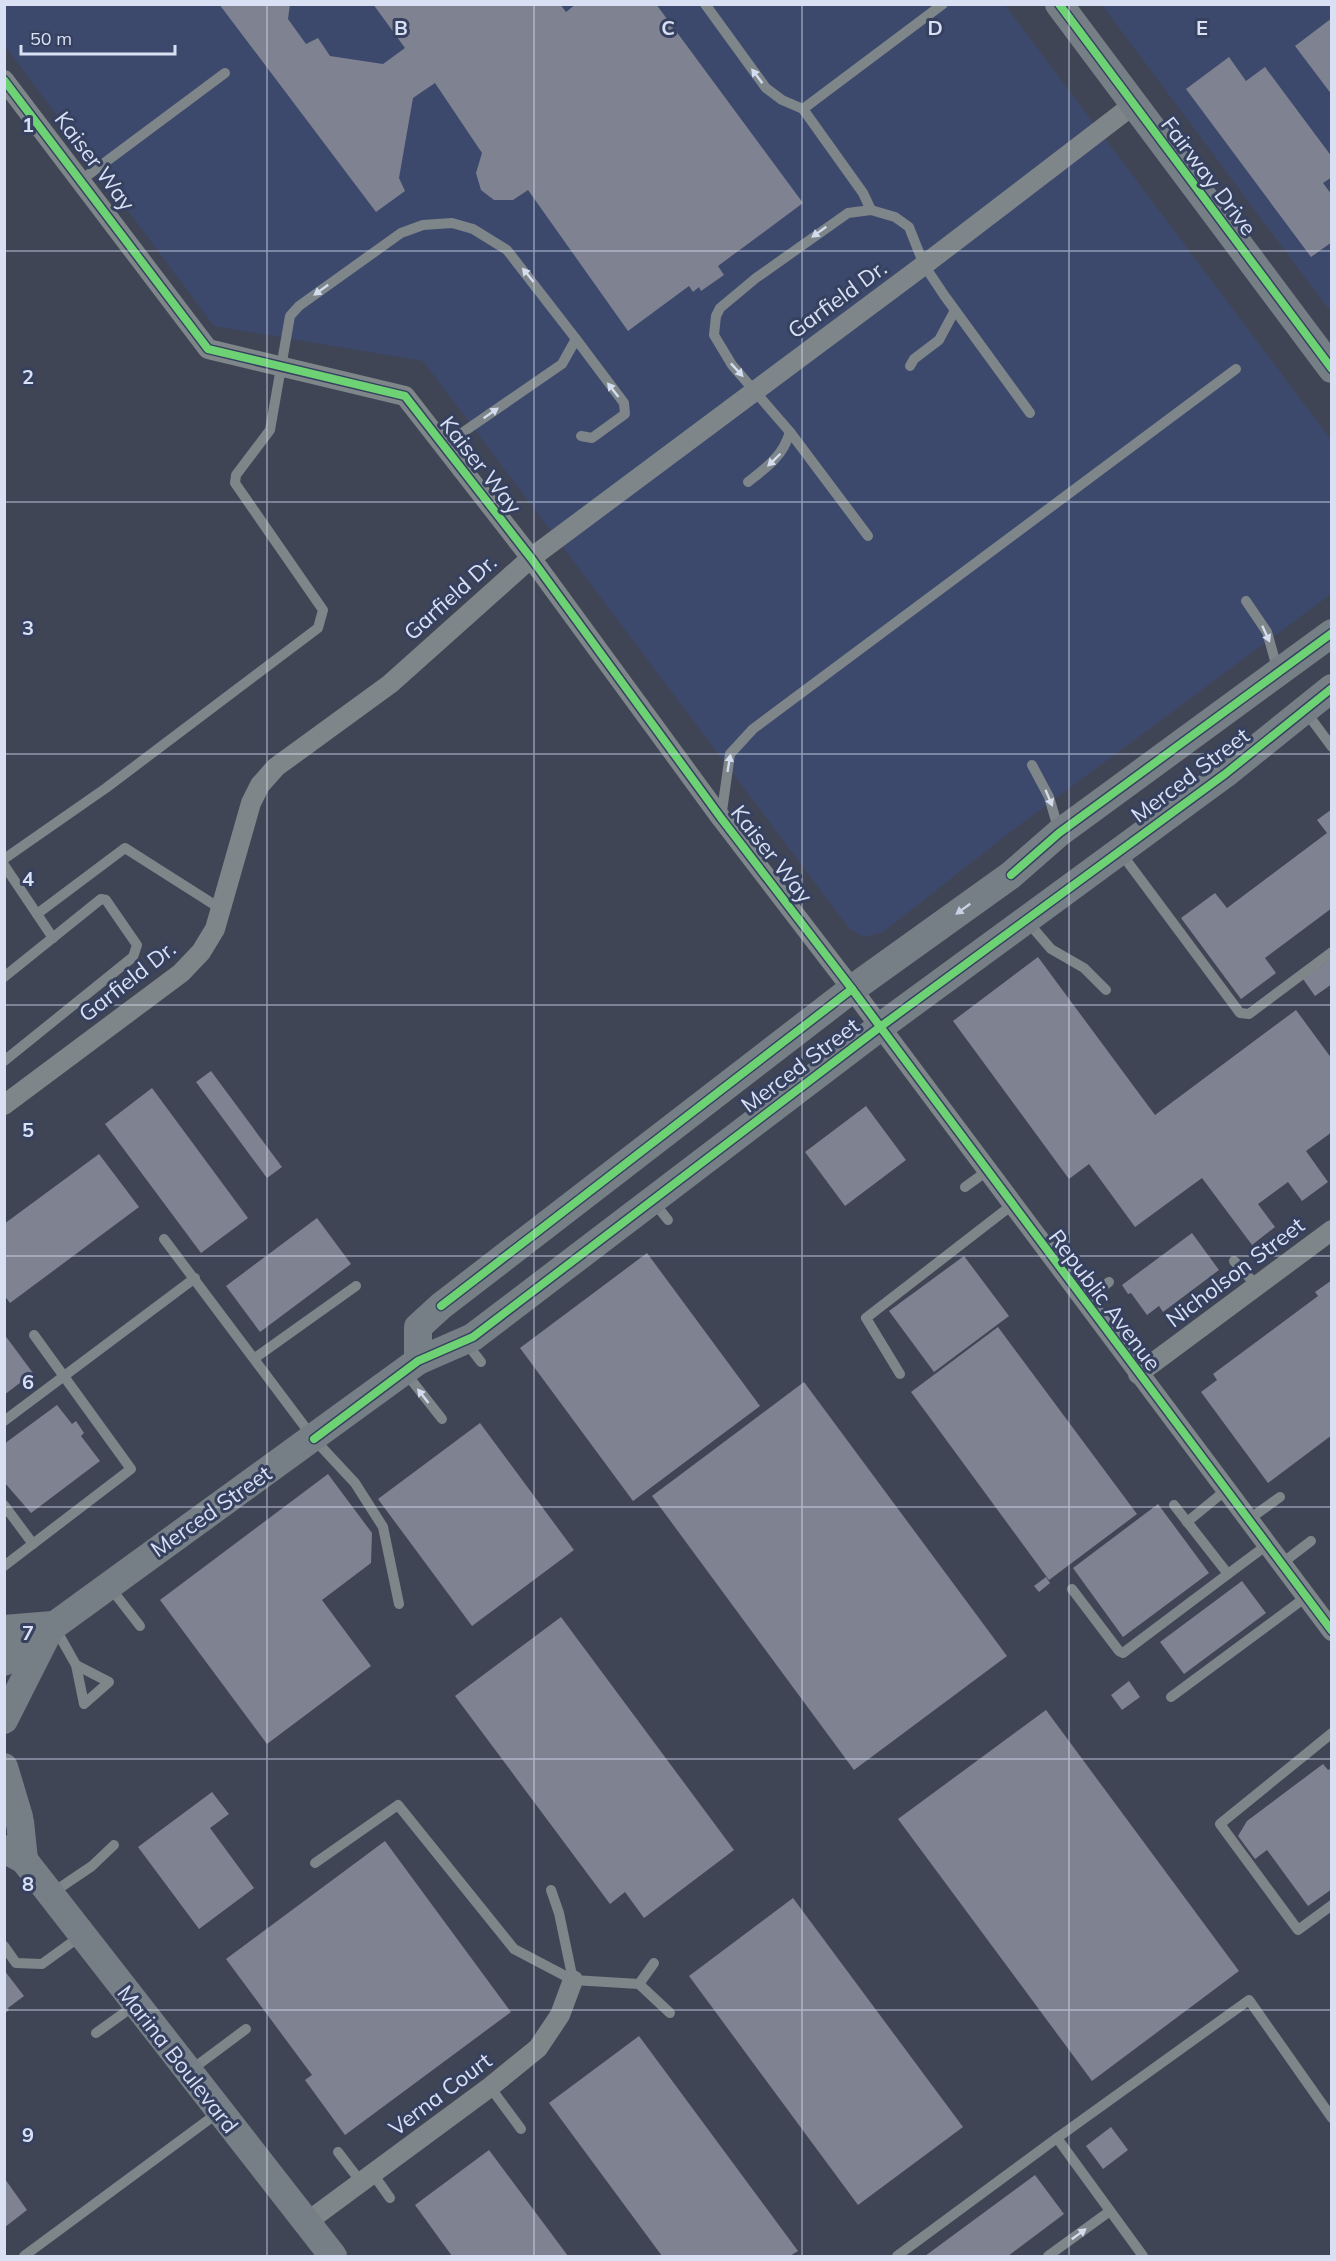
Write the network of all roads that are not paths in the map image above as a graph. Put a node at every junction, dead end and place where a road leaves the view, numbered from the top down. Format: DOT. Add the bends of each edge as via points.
graph roads {
  1 [pos="705,4"];
  2 [pos="943,4"];
  3 [pos="1059,4"];
  4 [pos="225,74"];
  5 [pos="4,80"];
  6 [pos="1133,105"];
  7 [pos="803,110"];
  8 [pos="80,181"];
  9 [pos="871,210"];
  10 [pos="924,265"];
  11 [pos="954,312"];
  12 [pos="576,339"];
  13 [pos="283,366"];
  14 [pos="910,366"];
  15 [pos="1236,369"];
  16 [pos="1332,369"];
  17 [pos="755,389"];
  18 [pos="1030,413"];
  19 [pos="789,432"];
  20 [pos="581,436"];
  21 [pos="443,446"];
  22 [pos="748,482"];
  23 [pos="868,536"];
  24 [pos="531,558"];
  25 [pos="1246,601"];
  26 [pos="1332,633"];
  27 [pos="1278,672"];
  28 [pos="1332,688"];
  29 [pos="1304,709"];
  30 [pos="1332,747"];
  31 [pos="1032,765"];
  32 [pos="721,818"];
  33 [pos="1059,833"];
  34 [pos="1120,850"];
  35 [pos="4,859"];
  36 [pos="4,865"];
  37 [pos="221,909"];
  38 [pos="37,914"];
  39 [pos="1025,920"];
  40 [pos="53,938"];
  41 [pos="1332,952"];
  42 [pos="4,977"];
  43 [pos="852,988"];
  44 [pos="1106,990"];
  45 [pos="880,1027"];
  46 [pos="4,1061"];
  47 [pos="4,1106"];
  48 [pos="987,1171"];
  49 [pos="965,1187"];
  50 [pos="1012,1205"];
  51 [pos="1332,1230"];
  52 [pos="164,1239"];
  53 [pos="1234,1261"];
  54 [pos="195,1278"];
  55 [pos="1109,1282"];
  56 [pos="356,1286"];
  57 [pos="1257,1286"];
  58 [pos="1084,1301"];
  59 [pos="34,1335"];
  60 [pos="255,1358"];
  61 [pos="412,1366"];
  62 [pos="900,1374"];
  63 [pos="1138,1374"];
  64 [pos="64,1376"];
  65 [pos="442,1419"];
  66 [pos="4,1421"];
  67 [pos="314,1440"];
  68 [pos="1226,1490"];
  69 [pos="1280,1497"];
  70 [pos="1174,1505"];
  71 [pos="4,1506"];
  72 [pos="1248,1520"];
  73 [pos="1187,1522"];
  74 [pos="1311,1541"];
  75 [pos="33,1544"];
  76 [pos="1267,1545"];
  77 [pos="1281,1564"];
  78 [pos="4,1566"];
  79 [pos="1228,1574"];
  80 [pos="108,1584"];
  81 [pos="1072,1589"];
  82 [pos="1306,1597"];
  83 [pos="399,1604"];
  84 [pos="53,1624"];
  85 [pos="140,1626"];
  86 [pos="4,1629"];
  87 [pos="1332,1631"];
  88 [pos="4,1662"];
  89 [pos="76,1665"];
  90 [pos="1171,1697"];
  91 [pos="4,1720"];
  92 [pos="1332,1733"];
  93 [pos="4,1767"];
  94 [pos="12,1811"];
  95 [pos="114,1845"];
  96 [pos="14,1855"];
  97 [pos="315,1863"];
  98 [pos="551,1890"];
  99 [pos="50,1895"];
  100 [pos="1332,1905"];
  101 [pos="82,1935"];
  102 [pos="4,1946"];
  103 [pos="654,1963"];
  104 [pos="573,1980"];
  105 [pos="639,1984"];
  106 [pos="135,2004"];
  107 [pos="670,2013"];
  108 [pos="246,2029"];
  109 [pos="96,2033"];
  110 [pos="187,2072"];
  111 [pos="490,2087"];
  112 [pos="219,2112"];
  113 [pos="1332,2118"];
  114 [pos="520,2129"];
  115 [pos="1057,2138"];
  116 [pos="338,2152"];
  117 [pos="367,2178"];
  118 [pos="390,2198"];
  119 [pos="1110,2211"];
  120 [pos="307,2222"];
  121 [pos="24,2256"];
  122 [pos="333,2256"];
  123 [pos="897,2256"];
  124 [pos="1048,2256"];
  125 [pos="1143,2256"];
  7 -- 1 [label="lane, one-way" via="766,88"];
  2 -- 7 [label="lane"];
  3 -- 6 [label="street, Fairway Drive"];
  4 -- 8 [label="lane"];
  5 -- 8 [label="street, Kaiser Way"];
  6 -- 10 [label="street, Garfield Dr."];
  6 -- 16 [label="street, Fairway Drive"];
  7 -- 9 [label="lane"];
  8 -- 13 [label="street, Kaiser Way" via="208,349"];
  9 -- 10 [label="lane" via="895,217 909,227"];
  9 -- 17 [label="lane, one-way" via="837,219 720,308 714,335 732,365"];
  10 -- 11 [label="lane"];
  10 -- 17 [label="street, Garfield Dr."];
  11 -- 14 [label="lane" via="939,340"];
  11 -- 18 [label="lane"];
  12 -- 13 [label="lane, one-way" via="507,249 473,229 452,223 423,225 401,233 299,306 290,316"];
  20 -- 12 [label="lane, one-way" via="592,438 625,414 624,404"];
  21 -- 12 [label="lane, one-way" via="562,364"];
  13 -- 21 [label="street, Kaiser Way" via="405,396"];
  13 -- 35 [label="lane" via="270,430 236,475 235,483 323,610 318,628 106,788"];
  32 -- 15 [label="lane, one-way" via="730,754 763,722"];
  17 -- 19 [label="lane"];
  17 -- 24 [label="street, Garfield Dr."];
  19 -- 22 [label="lane, one-way" via="778,458"];
  19 -- 23 [label="lane"];
  21 -- 24 [label="street, Kaiser Way"];
  24 -- 32 [label="street, Kaiser Way"];
  24 -- 37 [label="street, Garfield Dr." via="390,684 276,767 260,785 251,803"];
  25 -- 27 [label="lane, one-way" via="1267,632"];
  26 -- 27 [label="street, Merced Street"];
  27 -- 33 [label="street, Merced Street"];
  28 -- 29 [label="street, Merced Street"];
  29 -- 30 [label="lane"];
  29 -- 34 [label="street, Merced Street" via="1225,774"];
  31 -- 33 [label="lane, one-way" via="1049,797"];
  32 -- 43 [label="street, Kaiser Way"];
  33 -- 43 [label="street, Merced Street, one-way" via="1011,875"];
  34 -- 39 [label="street, Merced Street"];
  34 -- 41 [label="lane" via="1240,1013 1249,1014"];
  36 -- 38 [label="lane"];
  37 -- 38 [label="lane" via="125,848"];
  37 -- 47 [label="street, Garfield Dr." via="201,952 181,973"];
  38 -- 40 [label="lane"];
  39 -- 44 [label="lane" via="1051,949 1084,968"];
  39 -- 45 [label="street, Merced Street"];
  40 -- 42 [label="lane"];
  40 -- 46 [label="lane" via="101,899 106,900 137,945 133,957"];
  43 -- 45 [label="street, Republic Avenue"];
  43 -- 61 [label="street, Merced Street" via="441,1306 418,1327"];
  45 -- 48 [label="street, Republic Avenue"];
  45 -- 61 [label="street, Merced Street" via="697,1172 660,1210 473,1352"];
  48 -- 49 [label="lane"];
  48 -- 50 [label="street, Republic Avenue"];
  50 -- 58 [label="street, Republic Avenue"];
  50 -- 62 [label="lane" via="866,1318"];
  51 -- 57 [label="street, Nicholson Street"];
  52 -- 54 [label="lane"];
  53 -- 57 [label="lane"];
  54 -- 60 [label="lane"];
  54 -- 64 [label="lane"];
  55 -- 58 [label="lane"];
  56 -- 60 [label="lane"];
  57 -- 63 [label="street, Nicholson Street"];
  58 -- 63 [label="street, Republic Avenue"];
  59 -- 64 [label="lane"];
  60 -- 67 [label="lane"];
  65 -- 61 [label="lane, one-way"];
  61 -- 67 [label="street, Merced Street"];
  63 -- 68 [label="street, Republic Avenue"];
  64 -- 66 [label="lane"];
  64 -- 75 [label="lane" via="130,1469"];
  67 -- 80 [label="street, Merced Street"];
  67 -- 83 [label="lane" via="355,1483 383,1527"];
  68 -- 72 [label="street, Republic Avenue"];
  68 -- 73 [label="lane"];
  69 -- 72 [label="lane"];
  70 -- 73 [label="lane"];
  71 -- 75 [label="lane"];
  72 -- 76 [label="street, Republic Avenue"];
  73 -- 79 [label="lane"];
  74 -- 77 [label="lane"];
  75 -- 78 [label="lane"];
  76 -- 77 [label="street, Republic Avenue"];
  76 -- 79 [label="lane"];
  77 -- 82 [label="street, Republic Avenue"];
  79 -- 81 [label="lane" via="1124,1653"];
  80 -- 84 [label="street, Merced Street"];
  80 -- 85 [label="lane"];
  82 -- 87 [label="street, Republic Avenue"];
  82 -- 90 [label="lane"];
  84 -- 86 [label="street"];
  84 -- 88 [label="street, Merced Street"];
  84 -- 89 [label="lane"];
  84 -- 91 [label="street"];
  92 -- 100 [label="lane" via="1220,1824 1298,1930"];
  93 -- 94 [label="street, Marina Boulevard"];
  94 -- 96 [label="street, Marina Boulevard"];
  95 -- 99 [label="lane" via="92,1866"];
  96 -- 99 [label="street, Marina Boulevard"];
  97 -- 104 [label="lane" via="398,1805 514,1949"];
  98 -- 104 [label="lane"];
  99 -- 101 [label="street, Marina Boulevard"];
  101 -- 102 [label="lane" via="42,1964 16,1963"];
  101 -- 106 [label="street, Marina Boulevard"];
  103 -- 105 [label="lane"];
  104 -- 105 [label="lane"];
  104 -- 111 [label="street, Verna Court" via="553,2029 538,2048"];
  105 -- 107 [label="lane"];
  106 -- 109 [label="lane"];
  106 -- 110 [label="street, Marina Boulevard"];
  108 -- 110 [label="lane"];
  110 -- 112 [label="street, Marina Boulevard"];
  111 -- 114 [label="lane"];
  111 -- 117 [label="street, Verna Court"];
  112 -- 120 [label="street, Marina Boulevard"];
  112 -- 121 [label="lane"];
  113 -- 115 [label="lane" via="1249,2000"];
  115 -- 119 [label="lane"];
  115 -- 123 [label="lane"];
  116 -- 117 [label="lane"];
  117 -- 118 [label="lane"];
  117 -- 120 [label="street, Verna Court"];
  124 -- 119 [label="lane, one-way"];
  119 -- 125 [label="lane"];
  120 -- 122 [label="street, Marina Boulevard"];
}
